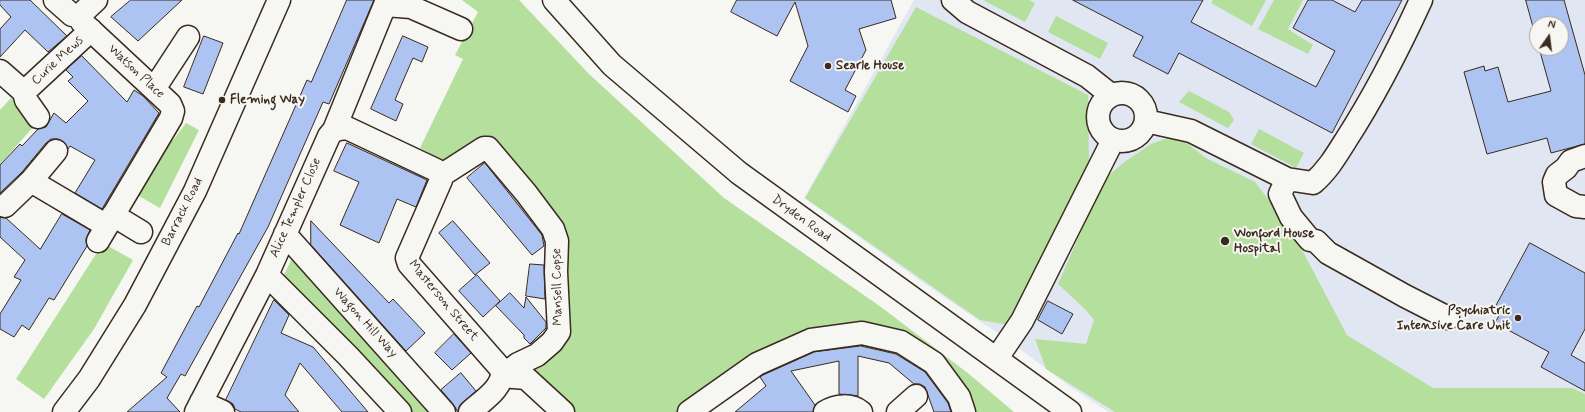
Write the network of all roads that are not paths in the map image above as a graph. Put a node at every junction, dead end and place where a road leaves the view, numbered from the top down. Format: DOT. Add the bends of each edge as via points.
graph roads {
  1 [pos="54,0"];
  2 [pos="96,0"];
  3 [pos="279,0"];
  4 [pos="554,0"];
  5 [pos="953,0"];
  6 [pos="1421,0"];
  7 [pos="386,3"];
  8 [pos="85,23"];
  9 [pos="461,29"];
  10 [pos="188,37"];
  11 [pos="0,71"];
  12 [pos="154,89"];
  13 [pos="24,92"];
  14 [pos="1111,95"];
  15 [pos="38,117"];
  16 [pos="1146,121"];
  17 [pos="334,130"];
  18 [pos="1113,140"];
  19 [pos="56,151"];
  20 [pos="1585,156"];
  21 [pos="442,175"];
  22 [pos="1287,179"];
  23 [pos="30,181"];
  24 [pos="5,206"];
  25 [pos="1585,207"];
  26 [pos="106,228"];
  27 [pos="141,232"];
  28 [pos="285,234"];
  29 [pos="266,275"];
  30 [pos="1448,318"];
  31 [pos="997,358"];
  32 [pos="502,376"];
  33 [pos="916,396"];
  34 [pos="198,407"];
  35 [pos="64,412"];
  36 [pos="223,412"];
  37 [pos="400,412"];
  38 [pos="444,412"];
  39 [pos="470,412"];
  40 [pos="563,412"];
  41 [pos="689,412"];
  42 [pos="825,412"];
  43 [pos="861,412"];
  44 [pos="898,412"];
  45 [pos="964,412"];
  46 [pos="1070,412"];
  1 -- 8 [label="street"];
  2 -- 8 [label="street"];
  3 -- 35 [label="street, Barrack Road" via="192,198 135,305 89,379"];
  4 -- 31 [label="street, Dryden Road" via="612,65 739,173 869,269"];
  5 -- 14 [label="street" via="967,12 1087,76"];
  6 -- 22 [label="street" via="1391,64 1356,126 1324,174 1313,183"];
  7 -- 9 [label="street" via="411,7"];
  7 -- 17 [label="street, Alice Templer Close"];
  8 -- 12 [label="street, Watson Place"];
  8 -- 13 [label="street, Curie Mews"];
  10 -- 12 [label="street"];
  11 -- 13 [label="street, Curie Mews"];
  12 -- 26 [label="street, Watson Place" via="170,104 173,111 171,118"];
  13 -- 15 [label="street, Curie Mews" via="26,100"];
  14 -- 16 [label="street" via="1129,94 1139,100 1146,112"];
  14 -- 18 [label="street" via="1099,108 1098,122 1104,133"];
  16 -- 18 [label="street" via="1142,131 1135,137 1122,142"];
  16 -- 22 [label="street" via="1191,132"];
  17 -- 21 [label="street" via="346,128"];
  17 -- 28 [label="street, Alice Templer Close" via="328,136"];
  18 -- 31 [label="street" via="1022,321"];
  19 -- 23 [label="street"];
  20 -- 25 [label="street" via="1571,161 1557,175 1554,182 1556,195 1576,206"];
  21 -- 32 [label="street, Masterson Street" via="407,258 409,264 502,370"];
  21 -- 32 [label="street, Mansell Copse" via="484,148 488,148 531,199 553,229 557,241 559,332 537,355 518,364"];
  22 -- 30 [label="street" via="1280,194 1291,217 1310,240 1316,241 1328,253 1347,264"];
  23 -- 24 [label="street"];
  23 -- 26 [label="street"];
  26 -- 27 [label="street"];
  28 -- 29 [label="street, Alice Templer Close"];
  28 -- 38 [label="street, Wagon Hill Way"];
  29 -- 34 [label="street, Alice Templer Close"];
  29 -- 37 [label="street"];
  31 -- 46 [label="street, Dryden Road"];
  32 -- 39 [label="street" via="496,389"];
  32 -- 40 [label="street" via="526,378"];
  33 -- 44 [label="street"];
  34 -- 36 [label="street"];
  41 -- 45 [label="street" via="764,361 815,339 862,333 902,342 934,363 959,397"];
  42 -- 43 [label="street" via="846,406 855,407"];
}
